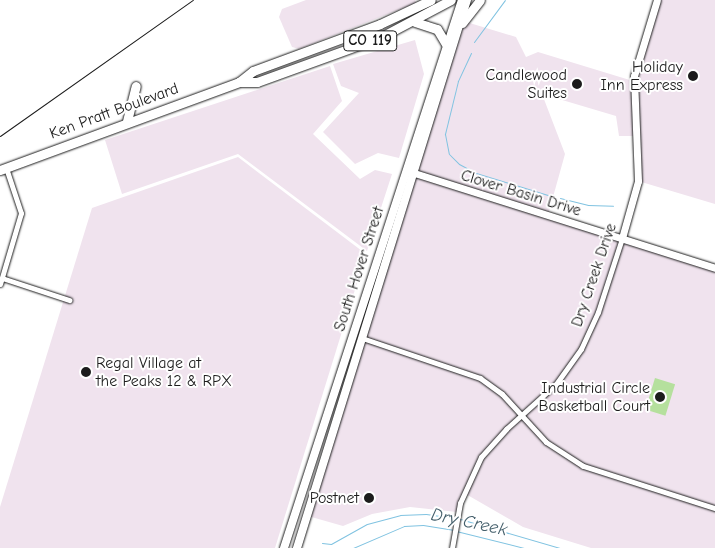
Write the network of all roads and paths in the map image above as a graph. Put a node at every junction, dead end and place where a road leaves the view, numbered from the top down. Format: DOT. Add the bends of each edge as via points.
graph roads {
  1 [pos="431,0"];
  2 [pos="451,0"];
  3 [pos="462,0"];
  4 [pos="467,0"];
  5 [pos="480,0"];
  6 [pos="657,0"];
  7 [pos="415,22"];
  8 [pos="462,23"];
  9 [pos="446,44"];
  10 [pos="239,82"];
  11 [pos="136,86"];
  12 [pos="126,122"];
  13 [pos="3,169"];
  14 [pos="406,170"];
  15 [pos="414,173"];
  16 [pos="622,238"];
  17 [pos="715,268"];
  18 [pos="1,281"];
  19 [pos="69,300"];
  20 [pos="353,335"];
  21 [pos="362,338"];
  22 [pos="521,415"];
  23 [pos="715,508"];
  24 [pos="284,548"];
  25 [pos="297,548"];
  26 [pos="452,548"];
  1 -- 10 [label="highway, Ken Pratt Boulevard / CO 119" via="374,27 253,71"];
  2 -- 7 [label="highway, Ken Pratt Boulevard / CO 119"];
  3 -- 9 [label="main road, South Hover Street"];
  4 -- 8 [label="main road, South Hover Street"];
  5 -- 8 [label="highway"];
  6 -- 16 [label="street, Dry Creek Drive" via="634,76 638,181"];
  7 -- 9 [label="highway" via="437,29"];
  7 -- 10 [label="highway, Ken Pratt Boulevard / CO 119" via="257,82"];
  8 -- 15 [label="main road, South Hover Street"];
  9 -- 14 [label="main road, South Hover Street"];
  10 -- 12 [label="highway, Ken Pratt Boulevard / CO 119"];
  11 -- 12 [label="highway"];
  12 -- 13 [label="highway, Ken Pratt Boulevard / CO 119"];
  13 -- 18 [label="street" via="21,213"];
  14 -- 15 [label="street, Clover Basin Drive"];
  14 -- 20 [label="main road, South Hover Street"];
  15 -- 16 [label="street, Clover Basin Drive"];
  15 -- 21 [label="main road, South Hover Street"];
  16 -- 17 [label="street, Clover Basin Drive"];
  16 -- 22 [label="street, Dry Creek Drive" via="600,307 581,349 558,380"];
  18 -- 19 [label="street"];
  20 -- 21 [label="main road"];
  20 -- 24 [label="main road, South Hover Street"];
  21 -- 22 [label="street" via="474,375 498,390"];
  21 -- 25 [label="main road, South Hover Street"];
  22 -- 23 [label="street" via="550,444 579,464"];
  22 -- 26 [label="street, Dry Creek Drive" via="481,457 464,490"];
}
